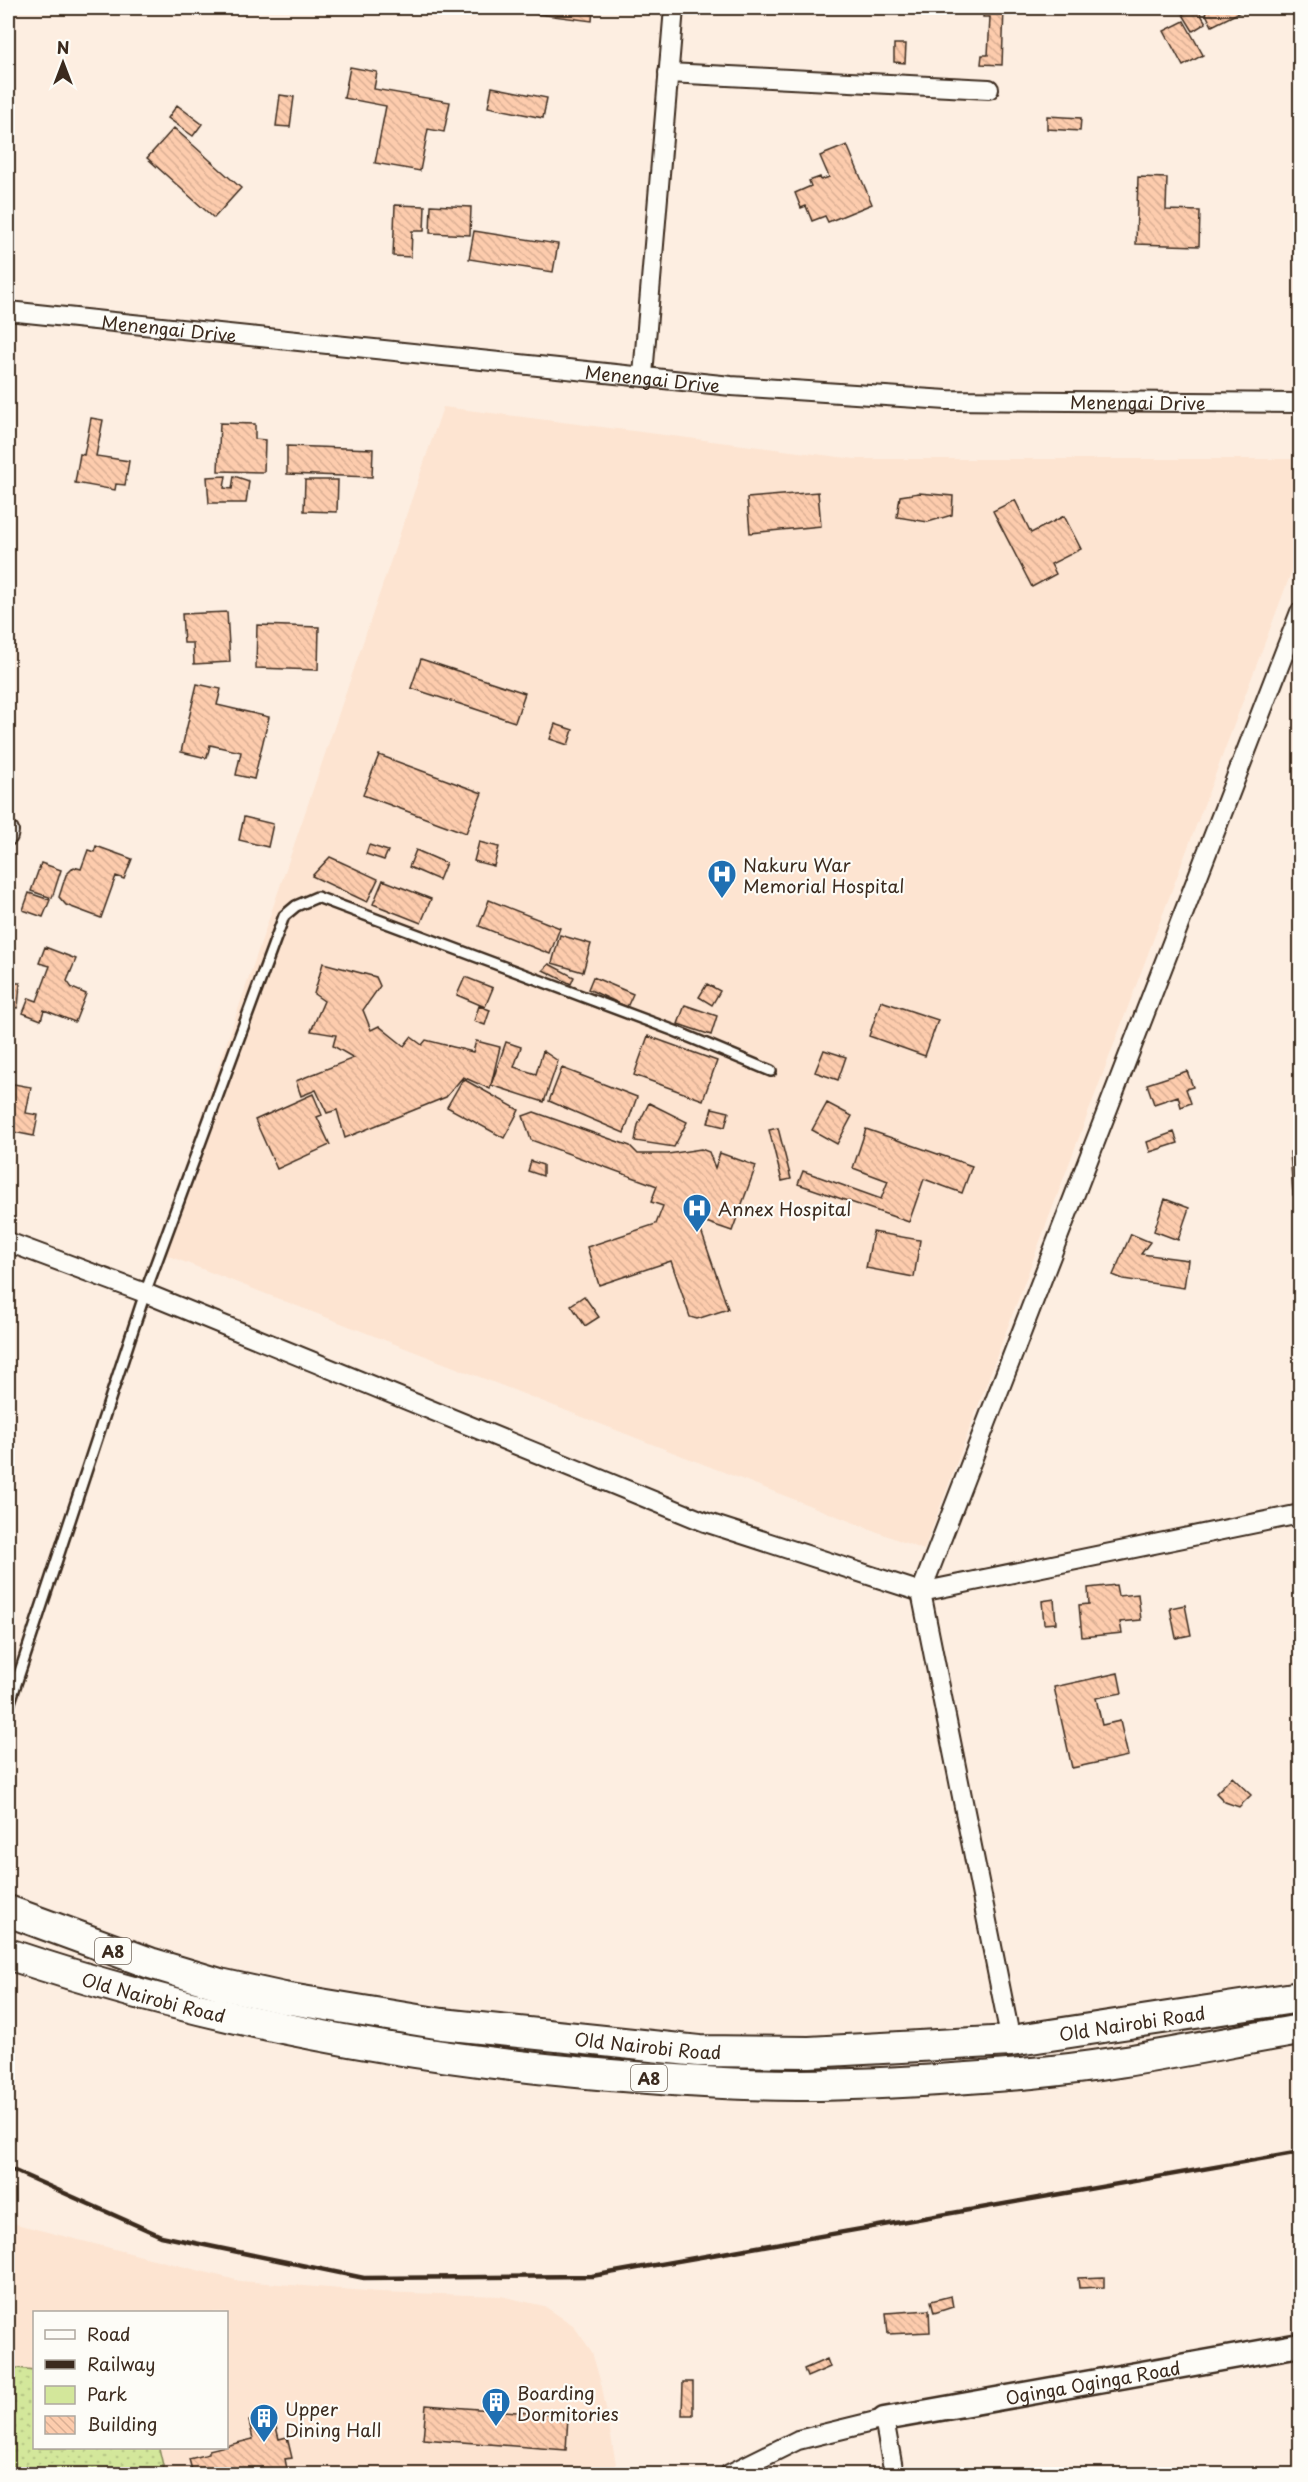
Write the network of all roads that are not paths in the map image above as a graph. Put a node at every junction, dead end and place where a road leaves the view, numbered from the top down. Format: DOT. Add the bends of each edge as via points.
graph roads {
  1 [pos="674,8"];
  2 [pos="668,73"];
  3 [pos="989,89"];
  4 [pos="8,311"];
  5 [pos="643,375"];
  6 [pos="1300,404"];
  7 [pos="1300,612"];
  8 [pos="771,1071"];
  9 [pos="8,1242"];
  10 [pos="145,1293"];
  11 [pos="1300,1514"];
  12 [pos="921,1592"];
  13 [pos="8,1708"];
  14 [pos="8,1911"];
  15 [pos="8,1954"];
  16 [pos="1300,1997"];
  17 [pos="1300,2030"];
  18 [pos="1011,2041"];
  19 [pos="1300,2345"];
  20 [pos="884,2419"];
  21 [pos="729,2475"];
  22 [pos="894,2475"];
  1 -- 2 [label="street"];
  2 -- 3 [label="street"];
  2 -- 5 [label="street"];
  4 -- 5 [label="street, Menengai Drive" via="464,360"];
  5 -- 6 [label="street, Menengai Drive" via="731,386 947,400"];
  7 -- 12 [label="street"];
  8 -- 10 [label="lane" via="317,897 284,916"];
  9 -- 10 [label="street"];
  10 -- 12 [label="street" via="705,1522"];
  10 -- 13 [label="lane"];
  11 -- 12 [label="street"];
  12 -- 18 [label="street"];
  14 -- 18 [label="highway, Old Nairobi Road / A8" via="103,1948 220,1984 442,2024 699,2051 809,2052"];
  15 -- 17 [label="highway, Old Nairobi Road / A8" via="90,1982 190,2008 388,2049 489,2064 691,2081 857,2084 1025,2074"];
  16 -- 18 [label="highway, Old Nairobi Road / A8"];
  19 -- 20 [label="street, Oginga Oginga Road"];
  20 -- 21 [label="street" via="798,2440"];
  20 -- 22 [label="street"];
}
